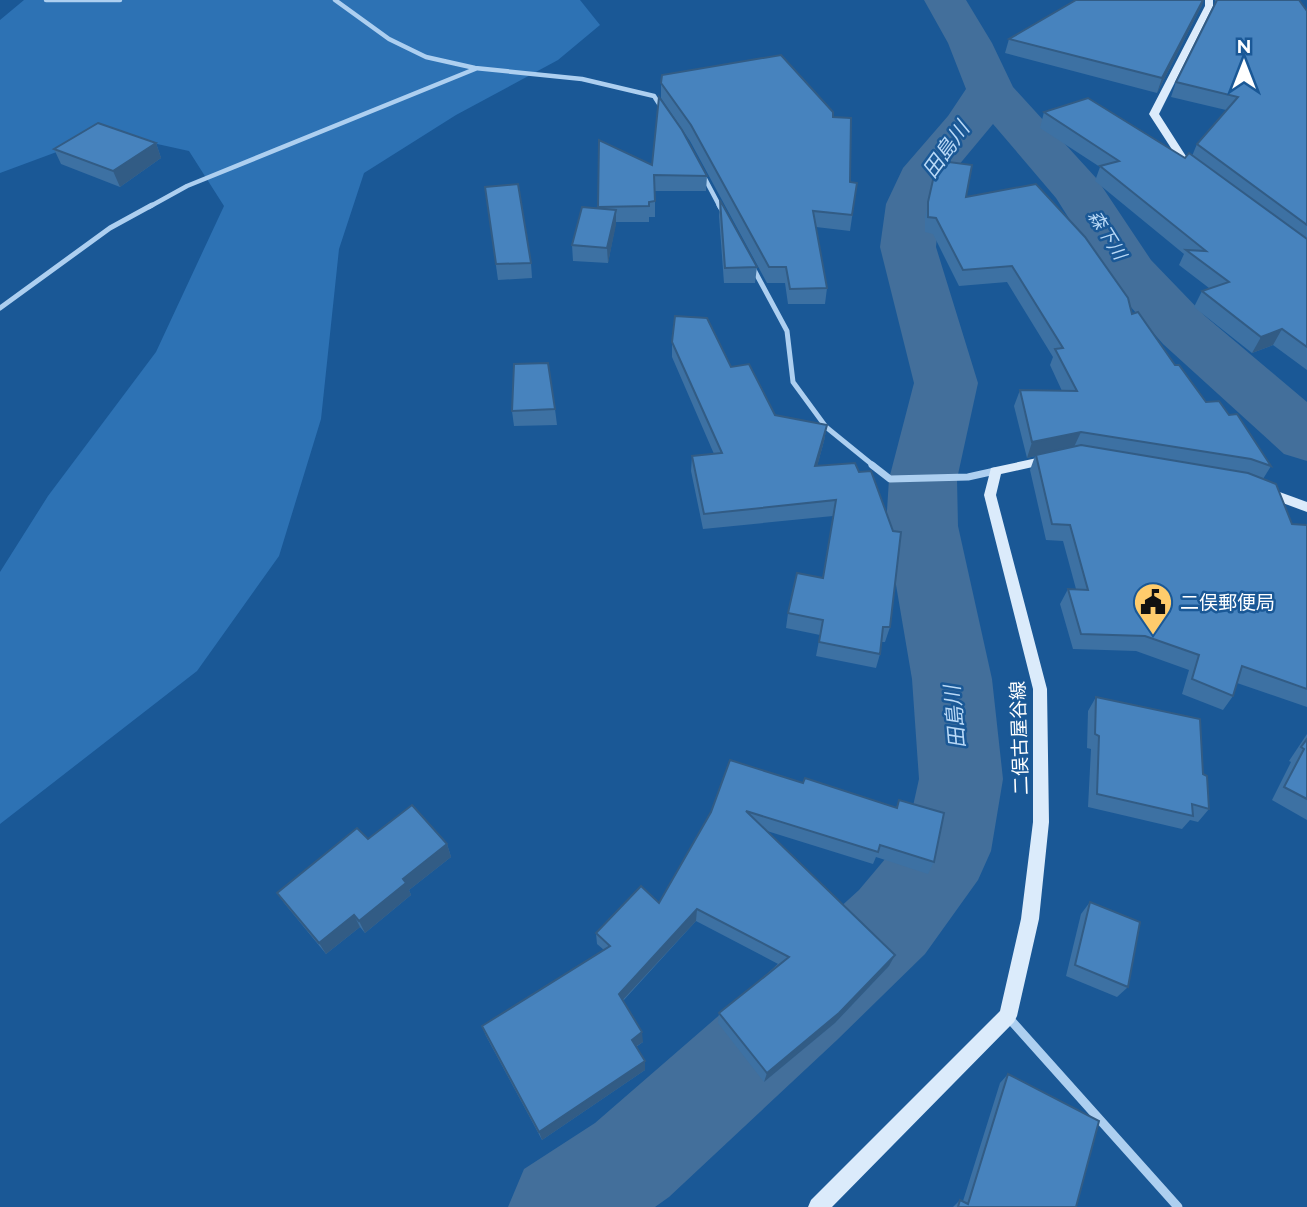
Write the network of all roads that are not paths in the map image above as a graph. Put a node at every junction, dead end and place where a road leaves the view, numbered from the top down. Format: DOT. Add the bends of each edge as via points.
graph roads {
  1 [pos="46,0"];
  2 [pos="120,0"];
  3 [pos="335,0"];
  4 [pos="1209,0"];
  5 [pos="475,68"];
  6 [pos="667,115"];
  7 [pos="699,166"];
  8 [pos="1196,171"];
  9 [pos="724,213"];
  10 [pos="749,261"];
  11 [pos="0,308"];
  12 [pos="1061,457"];
  13 [pos="995,471"];
  14 [pos="1252,486"];
  15 [pos="1307,508"];
  16 [pos="1008,1016"];
  17 [pos="818,1207"];
  18 [pos="1178,1207"];
  1 -- 2 [label="street"];
  3 -- 5 [label="street" via="401,45 426,57"];
  4 -- 8 [label="main road" via="1154,114 1185,163"];
  5 -- 6 [label="street" via="582,79 630,90 654,96"];
  5 -- 11 [label="street" via="187,186 110,228"];
  7 -- 9 [label="street"];
  10 -- 13 [label="street" via="787,331 793,382 826,427 890,479 968,477"];
  12 -- 13 [label="main road"];
  13 -- 16 [label="main road, 二俣古屋谷線" via="990,495 1040,689 1041,822 1030,919"];
  14 -- 15 [label="main road"];
  16 -- 17 [label="main road"];
  16 -- 18 [label="street"];
}
